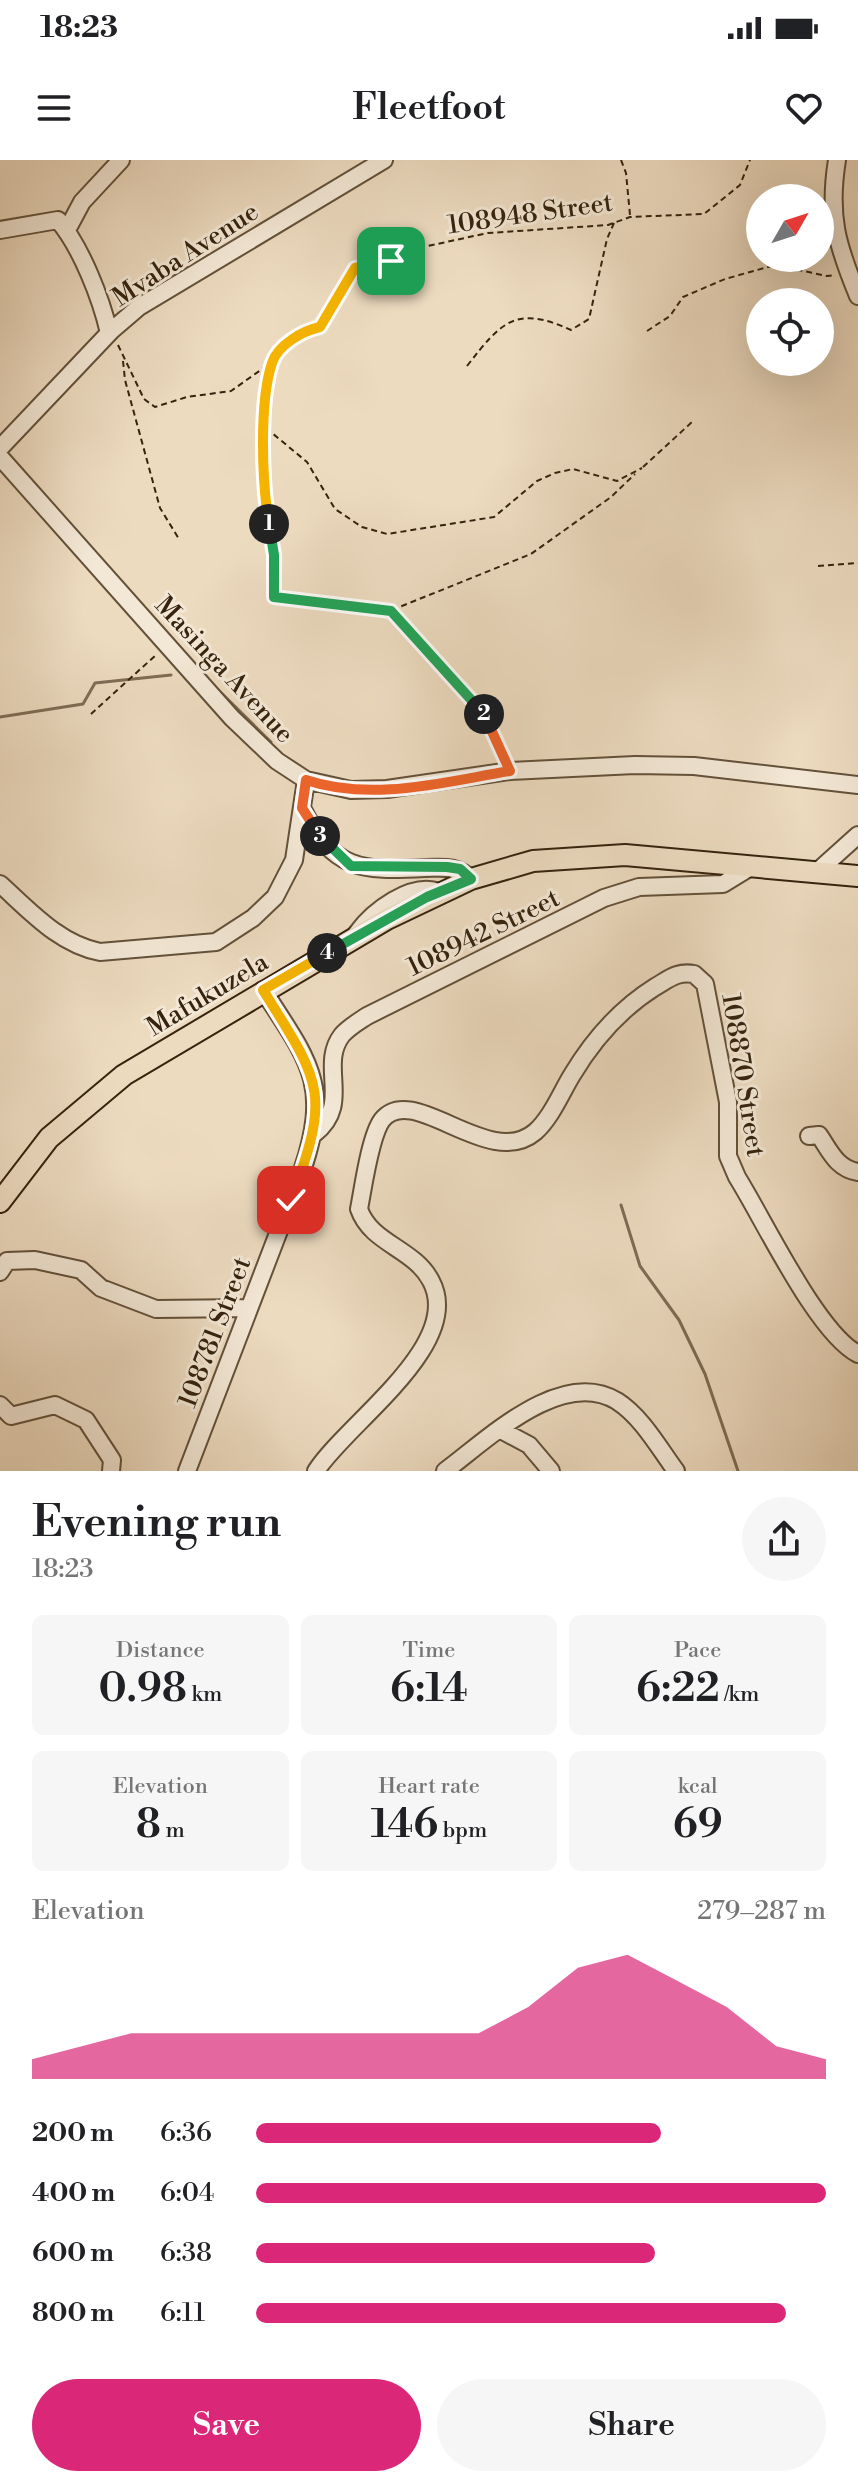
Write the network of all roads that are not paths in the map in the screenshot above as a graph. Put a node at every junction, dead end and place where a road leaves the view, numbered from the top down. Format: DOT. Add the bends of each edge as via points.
graph roads {
  1 [pos="121,160"];
  2 [pos="384,160"];
  3 [pos="837,160"];
  4 [pos="0,230"];
  5 [pos="67,230"];
  6 [pos="858,296"];
  7 [pos="110,332"];
  8 [pos="0,448"];
  9 [pos="0,457"];
  10 [pos="306,780"];
  11 [pos="858,785"];
  12 [pos="302,808"];
  13 [pos="855,841"];
  14 [pos="754,865"];
  15 [pos="818,871"];
  16 [pos="858,876"];
  17 [pos="471,879"];
  18 [pos="0,884"];
  19 [pos="263,990"];
  20 [pos="314,1134"];
  21 [pos="809,1136"];
  22 [pos="858,1172"];
  23 [pos="0,1202"];
  24 [pos="0,1272"];
  25 [pos="249,1308"];
  26 [pos="858,1354"];
  27 [pos="0,1405"];
  28 [pos="501,1430"];
  29 [pos="111,1471"];
  30 [pos="187,1471"];
  31 [pos="316,1471"];
  32 [pos="445,1471"];
  33 [pos="551,1471"];
  34 [pos="676,1471"];
  1 -- 5 [label="street" via="82,202"];
  2 -- 7 [label="street, Mvaba Avenue" via="160,293"];
  3 -- 6 [label="street" via="832,214"];
  4 -- 5 [label="street" via="58,220"];
  5 -- 7 [label="street" via="101,296"];
  7 -- 8 [label="street, Mvaba Avenue"];
  9 -- 10 [label="street, Masinga Avenue" via="255,741"];
  10 -- 11 [label="street, Masinga Avenue" via="351,790 387,789 589,765 694,766"];
  10 -- 12 [label="street"];
  12 -- 17 [label="street" via="320,836 351,866 447,867 460,869"];
  12 -- 18 [label="street" via="294,860 275,897 216,942 85,949 49,927"];
  13 -- 15 [label="street"];
  14 -- 15 [label="main road, Mafukuzela"];
  14 -- 17 [label="main road, Mafukuzela" via="586,855 533,861"];
  14 -- 20 [label="street, 108942 Street" via="723,884 639,887 604,898 367,1016 340,1037 335,1050 335,1104 326,1125"];
  15 -- 16 [label="main road, Mafukuzela"];
  17 -- 19 [label="main road, Mafukuzela"];
  19 -- 20 [label="street, 108781 Street" via="313,1076"];
  19 -- 23 [label="main road, Mafukuzela" via="86,1103 49,1138"];
  20 -- 25 [label="street, 108781 Street"];
  21 -- 22 [label="street" via="819,1135 836,1161"];
  24 -- 25 [label="street" via="7,1261 35,1260 81,1270 101,1288 156,1309"];
  25 -- 30 [label="street, 108781 Street"];
  26 -- 31 [label="street, 108870 Street" via="837,1339 737,1177 728,1156 728,1102 705,984 694,974 676,974 642,995 599,1035 549,1115 527,1137 497,1142 399,1109 379,1124 359,1209 374,1233 419,1262 433,1283 437,1316 418,1357"];
  27 -- 29 [label="street" via="11,1416 55,1405 86,1420 112,1460"];
  28 -- 32 [label="street"];
  28 -- 33 [label="street" via="529,1445"];
  28 -- 34 [label="street" via="548,1400 602,1394 634,1416"];
}
